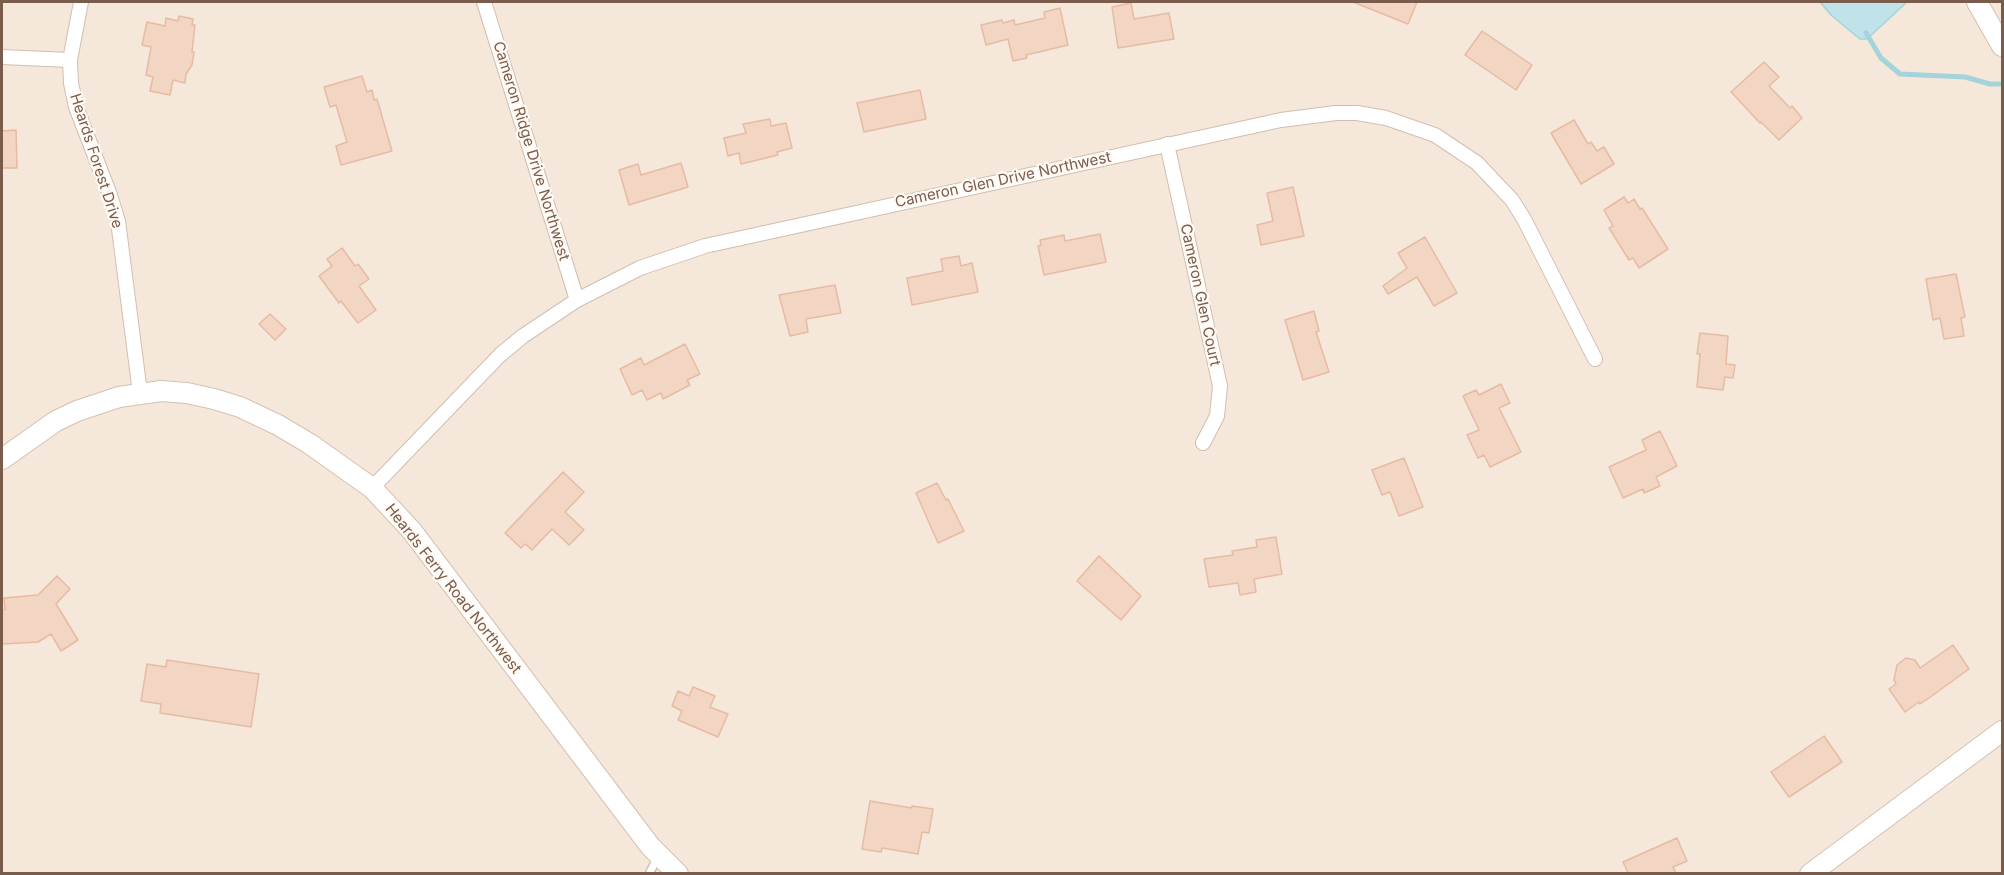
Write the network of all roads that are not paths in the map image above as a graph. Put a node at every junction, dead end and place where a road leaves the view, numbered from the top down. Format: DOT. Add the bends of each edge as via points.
graph roads {
  1 [pos="81,2"];
  2 [pos="484,2"];
  3 [pos="1977,2"];
  4 [pos="2002,46"];
  5 [pos="2,57"];
  6 [pos="70,60"];
  7 [pos="1167,144"];
  8 [pos="578,300"];
  9 [pos="1596,359"];
  10 [pos="140,393"];
  11 [pos="1203,443"];
  12 [pos="2,459"];
  13 [pos="372,488"];
  14 [pos="2002,731"];
  15 [pos="660,855"];
  16 [pos="649,873"];
  17 [pos="678,873"];
  18 [pos="1810,873"];
  1 -- 6 [label="street, Heards Forest Drive"];
  2 -- 8 [label="street, Cameron Ridge Drive Northwest"];
  3 -- 4 [label="street"];
  5 -- 6 [label="street"];
  6 -- 10 [label="street, Heards Forest Drive" via="76,107 118,222"];
  7 -- 8 [label="street, Cameron Glen Drive Northwest" via="705,246 640,268"];
  7 -- 9 [label="street, Cameron Glen Drive Northwest" via="1281,120 1336,113 1386,118 1434,135 1478,163 1512,200"];
  7 -- 11 [label="street, Cameron Glen Court" via="1220,386 1217,416"];
  8 -- 13 [label="street, Cameron Glen Drive Northwest" via="500,355"];
  10 -- 12 [label="street, Heards Ferry Road Northwest" via="77,411"];
  10 -- 13 [label="street, Heards Ferry Road Northwest" via="187,393 240,407 310,444"];
  13 -- 15 [label="street, Heards Ferry Road Northwest" via="412,531"];
  14 -- 18 [label="street"];
  15 -- 16 [label="lane"];
  15 -- 17 [label="street, Heards Ferry Road Northwest"];
}
